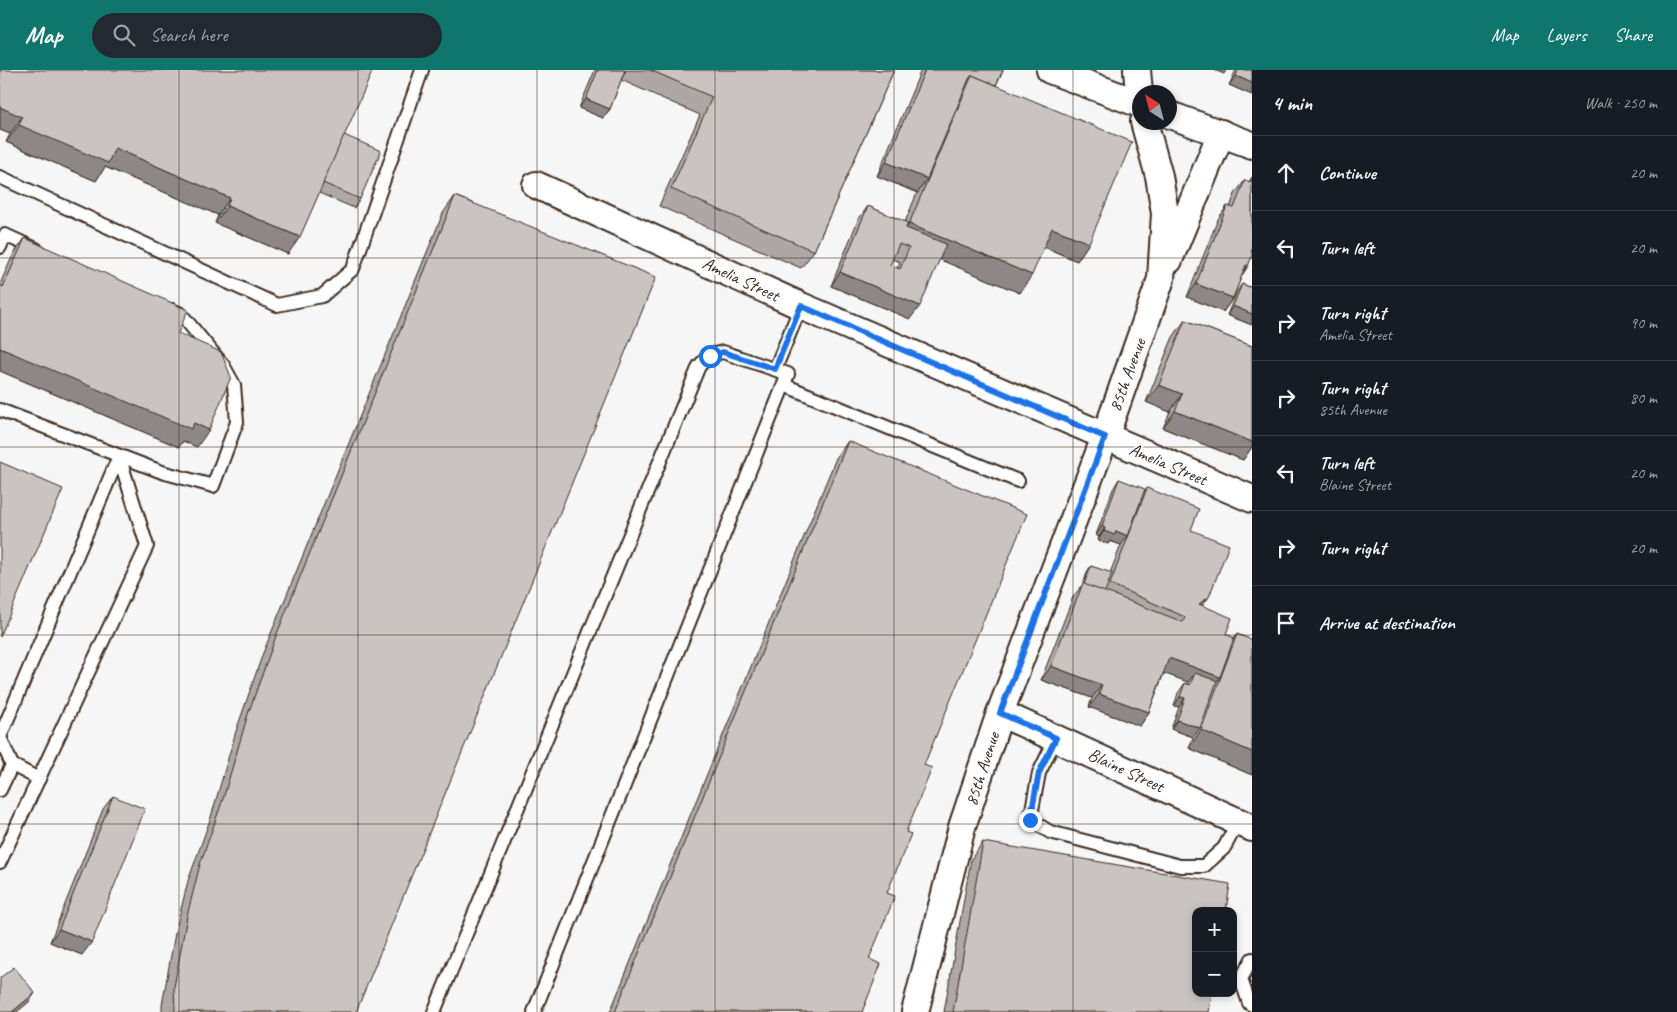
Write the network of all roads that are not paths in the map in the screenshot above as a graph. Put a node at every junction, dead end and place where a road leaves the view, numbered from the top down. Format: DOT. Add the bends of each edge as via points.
graph roads {
  1 [pos="422,70"];
  2 [pos="1050,70"];
  3 [pos="1137,70"];
  4 [pos="1138,85"];
  5 [pos="1132,101"];
  6 [pos="1177,117"];
  7 [pos="1146,130"];
  8 [pos="1221,133"];
  9 [pos="1252,145"];
  10 [pos="0,177"];
  11 [pos="536,185"];
  12 [pos="0,247"];
  13 [pos="49,255"];
  14 [pos="1161,279"];
  15 [pos="164,306"];
  16 [pos="801,306"];
  17 [pos="775,369"];
  18 [pos="784,385"];
  19 [pos="0,410"];
  20 [pos="1105,437"];
  21 [pos="119,456"];
  22 [pos="1018,481"];
  23 [pos="1252,499"];
  24 [pos="1000,713"];
  25 [pos="1056,738"];
  26 [pos="12,765"];
  27 [pos="39,779"];
  28 [pos="0,790"];
  29 [pos="1245,825"];
  30 [pos="0,862"];
  31 [pos="1252,959"];
  32 [pos="1252,1004"];
  33 [pos="434,1012"];
  34 [pos="534,1012"];
  35 [pos="915,1012"];
  1 -- 10 [label="lane" via="353,270 322,296 277,305"];
  2 -- 5 [label="street"];
  3 -- 4 [label="street"];
  6 -- 8 [label="street"];
  7 -- 14 [label="street, 85th Avenue" via="1165,213"];
  8 -- 9 [label="street"];
  8 -- 14 [label="street, 85th Avenue"];
  11 -- 16 [label="street, Amelia Street"];
  12 -- 13 [label="lane" via="5,235"];
  14 -- 20 [label="street, 85th Avenue"];
  15 -- 21 [label="lane" via="181,314 223,365 234,385 237,422 213,486"];
  16 -- 17 [label="lane"];
  16 -- 20 [label="street, Amelia Street"];
  17 -- 18 [label="lane" via="788,374"];
  17 -- 33 [label="lane" via="723,352 710,356 699,366"];
  18 -- 22 [label="lane"];
  18 -- 34 [label="lane"];
  19 -- 21 [label="lane"];
  20 -- 23 [label="street, Amelia Street"];
  20 -- 24 [label="street, 85th Avenue"];
  21 -- 26 [label="lane" via="0,737"];
  21 -- 27 [label="lane" via="147,546"];
  24 -- 25 [label="street, Blaine Street"];
  24 -- 35 [label="street, 85th Avenue" via="962,827"];
  25 -- 29 [label="street, Blaine Street"];
  25 -- 29 [label="lane" via="1039,773 1030,820 1050,832 1180,866 1204,866"];
  26 -- 27 [label="lane"];
  26 -- 28 [label="lane"];
  27 -- 30 [label="lane"];
  31 -- 32 [label="lane" via="1241,979"];
}
